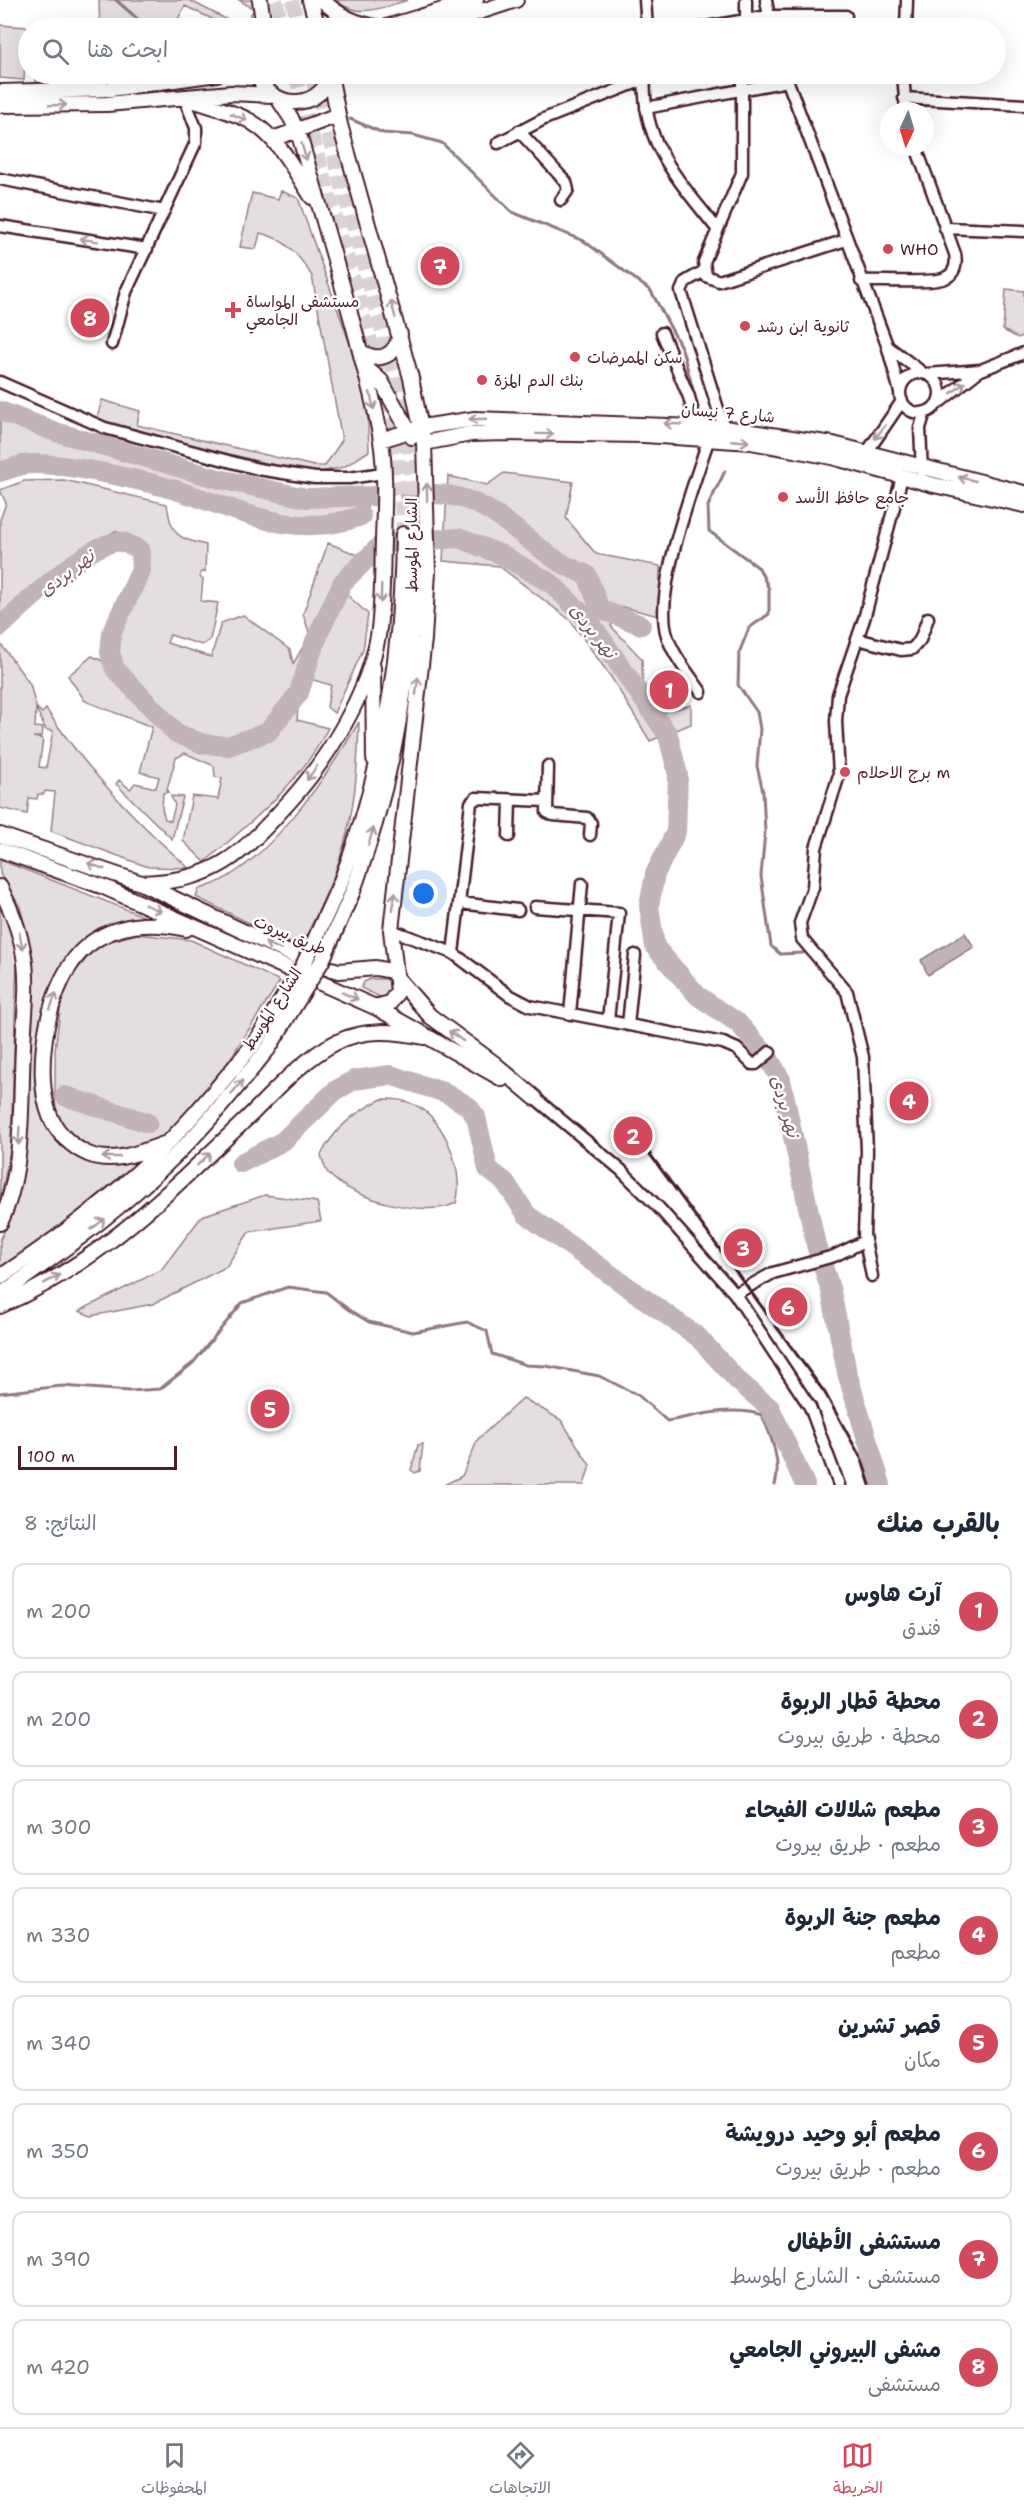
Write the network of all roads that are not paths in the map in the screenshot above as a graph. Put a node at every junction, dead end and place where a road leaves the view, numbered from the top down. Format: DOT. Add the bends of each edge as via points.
graph roads {
  1 [pos="260,0"];
  2 [pos="310,0"];
  3 [pos="322,0"];
  4 [pos="474,0"];
  5 [pos="516,0"];
  6 [pos="645,0"];
  7 [pos="746,0"];
  8 [pos="766,0"];
  9 [pos="907,0"];
  10 [pos="768,16"];
  11 [pos="846,16"];
  12 [pos="263,18"];
  13 [pos="315,18"];
  14 [pos="344,18"];
  15 [pos="414,18"];
  16 [pos="461,18"];
  17 [pos="646,18"];
  18 [pos="746,18"];
  19 [pos="762,18"];
  20 [pos="906,18"];
  21 [pos="146,84"];
  22 [pos="264,84"];
  23 [pos="324,84"];
  24 [pos="332,84"];
  25 [pos="626,84"];
  26 [pos="645,84"];
  27 [pos="741,84"];
  28 [pos="766,84"];
  29 [pos="790,84"];
  30 [pos="903,84"];
  31 [pos="0,92"];
  32 [pos="741,92"];
  33 [pos="184,97"];
  34 [pos="275,98"];
  35 [pos="904,98"];
  36 [pos="905,102"];
  37 [pos="0,105"];
  38 [pos="1024,105"];
  39 [pos="646,108"];
  40 [pos="338,115"];
  41 [pos="296,129"];
  42 [pos="519,131"];
  43 [pos="273,139"];
  44 [pos="498,143"];
  45 [pos="919,156"];
  46 [pos="0,180"];
  47 [pos="561,201"];
  48 [pos="320,209"];
  49 [pos="164,211"];
  50 [pos="0,226"];
  51 [pos="945,228"];
  52 [pos="717,229"];
  53 [pos="1024,231"];
  54 [pos="846,240"];
  55 [pos="147,249"];
  56 [pos="704,271"];
  57 [pos="861,281"];
  58 [pos="662,333"];
  59 [pos="400,334"];
  60 [pos="112,344"];
  61 [pos="887,345"];
  62 [pos="360,351"];
  63 [pos="1024,353"];
  64 [pos="364,366"];
  65 [pos="981,370"];
  66 [pos="925,374"];
  67 [pos="0,382"];
  68 [pos="901,397"];
  69 [pos="935,405"];
  70 [pos="925,412"];
  71 [pos="696,426"];
  72 [pos="724,428"];
  73 [pos="416,429"];
  74 [pos="709,438"];
  75 [pos="381,440"];
  76 [pos="424,443"];
  77 [pos="864,458"];
  78 [pos="383,473"];
  79 [pos="921,475"];
  80 [pos="902,477"];
  81 [pos="1024,493"];
  82 [pos="1024,505"];
  83 [pos="928,618"];
  84 [pos="857,639"];
  85 [pos="373,656"];
  86 [pos="700,692"];
  87 [pos="409,708"];
  88 [pos="548,766"];
  89 [pos="374,778"];
  90 [pos="510,800"];
  91 [pos="545,801"];
  92 [pos="0,835"];
  93 [pos="590,835"];
  94 [pos="509,836"];
  95 [pos="0,850"];
  96 [pos="141,884"];
  97 [pos="582,884"];
  98 [pos="0,887"];
  99 [pos="346,888"];
  100 [pos="460,903"];
  101 [pos="535,907"];
  102 [pos="580,909"];
  103 [pos="518,910"];
  104 [pos="391,930"];
  105 [pos="222,938"];
  106 [pos="453,953"];
  107 [pos="635,956"];
  108 [pos="395,975"];
  109 [pos="375,1007"];
  110 [pos="570,1014"];
  111 [pos="608,1021"];
  112 [pos="628,1025"];
  113 [pos="434,1038"];
  114 [pos="262,1045"];
  115 [pos="770,1052"];
  116 [pos="535,1098"];
  117 [pos="167,1143"];
  118 [pos="0,1223"];
  119 [pos="865,1240"];
  120 [pos="872,1276"];
  121 [pos="0,1277"];
  122 [pos="735,1294"];
  123 [pos="0,1295"];
  124 [pos="0,1306"];
  125 [pos="839,1485"];
  1 -- 12 [label="main road"];
  2 -- 13 [label="main road"];
  3 -- 14 [label="main road"];
  4 -- 15 [label="main road"];
  5 -- 16 [label="main road"];
  6 -- 17 [label="street"];
  7 -- 18 [label="street"];
  8 -- 10 [label="street"];
  9 -- 20 [label="street"];
  10 -- 11 [label="street"];
  10 -- 19 [label="street"];
  21 -- 31 [label="main road" via="110,89"];
  22 -- 34 [label="main road, الشارع الموسط"];
  23 -- 34 [label="main road" via="313,98 296,103"];
  24 -- 40 [label="main road, الشارع الموسط"];
  25 -- 42 [label="street"];
  26 -- 39 [label="street"];
  27 -- 32 [label="street"];
  28 -- 32 [label="street"];
  29 -- 54 [label="street"];
  30 -- 35 [label="street"];
  32 -- 39 [label="street"];
  32 -- 52 [label="street" via="742,173"];
  33 -- 34 [label="main road" via="231,93"];
  37 -- 33 [label="main road, one-way" via="107,104"];
  33 -- 43 [label="main road, one-way" via="242,117"];
  33 -- 49 [label="street" via="197,137"];
  34 -- 41 [label="main road, الشارع الموسط"];
  35 -- 36 [label="street"];
  35 -- 38 [label="street"];
  39 -- 52 [label="street" via="651,134 663,159"];
  40 -- 41 [label="main road"];
  59 -- 40 [label="main road, الشارع الموسط, one-way"];
  41 -- 43 [label="main road"];
  41 -- 48 [label="main road, الشارع الموسط, one-way"];
  42 -- 44 [label="street"];
  42 -- 47 [label="street" via="566,182 568,190"];
  43 -- 48 [label="main road"];
  45 -- 51 [label="street"];
  46 -- 49 [label="street"];
  48 -- 62 [label="main road, الشارع الموسط"];
  49 -- 55 [label="street"];
  55 -- 50 [label="street, one-way"];
  51 -- 53 [label="street"];
  51 -- 57 [label="street" via="956,259 953,272 946,278"];
  52 -- 56 [label="street"];
  54 -- 56 [label="street" via="719,282 709,279"];
  54 -- 57 [label="street"];
  55 -- 60 [label="street" via="124,299"];
  56 -- 72 [label="street" via="685,282 681,291"];
  57 -- 61 [label="street"];
  58 -- 71 [label="street"];
  59 -- 62 [label="main road" via="396,347 385,356 371,357"];
  59 -- 73 [label="main road, الشارع الموسط"];
  61 -- 66 [label="street"];
  61 -- 68 [label="street"];
  62 -- 64 [label="main road, الشارع الموسط"];
  63 -- 65 [label="street"];
  64 -- 73 [label="main road" via="381,381"];
  64 -- 75 [label="main road, الشارع الموسط, one-way"];
  65 -- 66 [label="street"];
  69 -- 65 [label="street, one-way"];
  66 -- 68 [label="street" via="907,378"];
  66 -- 69 [label="street" via="939,388"];
  67 -- 78 [label="street" via="105,428 258,469 315,478"];
  68 -- 70 [label="street" via="911,411"];
  68 -- 77 [label="street, one-way"];
  69 -- 70 [label="street"];
  70 -- 79 [label="street" via="920,428"];
  71 -- 72 [label="main road, شارع 7 نيسان"];
  71 -- 73 [label="main road, شارع 7 نيسان, one-way" via="481,419"];
  72 -- 77 [label="main road, شارع 7 نيسان" via="800,437"];
  73 -- 75 [label="main road, شارع 7 نيسان"];
  73 -- 76 [label="main road, الشارع الموسط"];
  76 -- 74 [label="main road, شارع 7 نيسان, one-way" via="487,434"];
  74 -- 77 [label="main road, شارع 7 نيسان, one-way"];
  74 -- 86 [label="street" via="671,566 665,621 669,642"];
  75 -- 78 [label="main road, الشارع الموسط"];
  87 -- 76 [label="main road, الشارع الموسط, one-way" via="427,606"];
  77 -- 79 [label="main road, شارع 7 نيسان"];
  77 -- 80 [label="main road, شارع 7 نيسان"];
  78 -- 85 [label="main road, الشارع الموسط, one-way" via="380,618"];
  79 -- 80 [label="main road, شارع 7 نيسان"];
  81 -- 79 [label="main road, شارع 7 نيسان, one-way"];
  79 -- 82 [label="main road, شارع 7 نيسان"];
  80 -- 84 [label="street"];
  83 -- 84 [label="street" via="912,649"];
  84 -- 119 [label="street" via="838,695 839,775 816,848 813,887 799,931 847,992 863,1057"];
  85 -- 89 [label="main road"];
  85 -- 96 [label="main road, الشارع الموسط, one-way" via="354,704 312,775 262,831 225,863 205,874"];
  87 -- 89 [label="main road, الشارع الموسط" via="413,618 409,534 398,655"];
  99 -- 87 [label="main road, الشارع الموسط, one-way" via="386,785"];
  104 -- 87 [label="main road, الشارع الموسط, one-way"];
  88 -- 91 [label="street"];
  89 -- 99 [label="main road, الشارع الموسط"];
  90 -- 91 [label="street"];
  90 -- 94 [label="street"];
  90 -- 100 [label="street" via="476,798 471,803"];
  91 -- 93 [label="street" via="549,814 587,818 591,823"];
  96 -- 92 [label="main road, طريق بيروت, one-way"];
  95 -- 105 [label="main road, طريق بيروت, one-way" via="104,887"];
  108 -- 96 [label="main road, طريق بيروت, one-way" via="384,968 339,970 312,964"];
  97 -- 102 [label="street"];
  98 -- 118 [label="main road, one-way" via="17,922 24,958 25,997 18,1151"];
  99 -- 114 [label="main road, الشارع الموسط, bridge" via="309,984"];
  100 -- 103 [label="street"];
  100 -- 106 [label="street"];
  101 -- 102 [label="street"];
  102 -- 110 [label="street"];
  102 -- 111 [label="street" via="619,913"];
  104 -- 106 [label="street"];
  104 -- 108 [label="main road, الشارع الموسط"];
  105 -- 109 [label="main road, طريق بيروت, one-way"];
  117 -- 105 [label="main road, one-way" via="109,1158 89,1154 69,1143 50,1117 46,1100 44,1060 50,1011 59,984 76,957 108,933 149,924"];
  106 -- 110 [label="street" via="521,1002"];
  107 -- 112 [label="street"];
  108 -- 109 [label="main road, الشارع الموسط" via="395,998"];
  116 -- 108 [label="main road, طريق بيروت, one-way" via="430,1016"];
  109 -- 113 [label="main road, طريق بيروت"];
  110 -- 111 [label="street"];
  111 -- 112 [label="street"];
  112 -- 115 [label="street" via="723,1043 752,1064"];
  113 -- 116 [label="main road, طريق بيروت"];
  124 -- 113 [label="main road, one-way" via="105,1247 298,1070 335,1043 375,1032"];
  114 -- 117 [label="main road, الشارع الموسط"];
  123 -- 114 [label="main road, الشارع الموسط, one-way" via="101,1222 156,1173 196,1134"];
  116 -- 122 [label="street, طريق بيروت" via="621,1170"];
  117 -- 121 [label="main road, الشارع الموسط" via="77,1223"];
  119 -- 120 [label="street"];
  119 -- 122 [label="street" via="834,1256 772,1273"];
  122 -- 125 [label="street, طريق بيروت" via="810,1407"];
}
